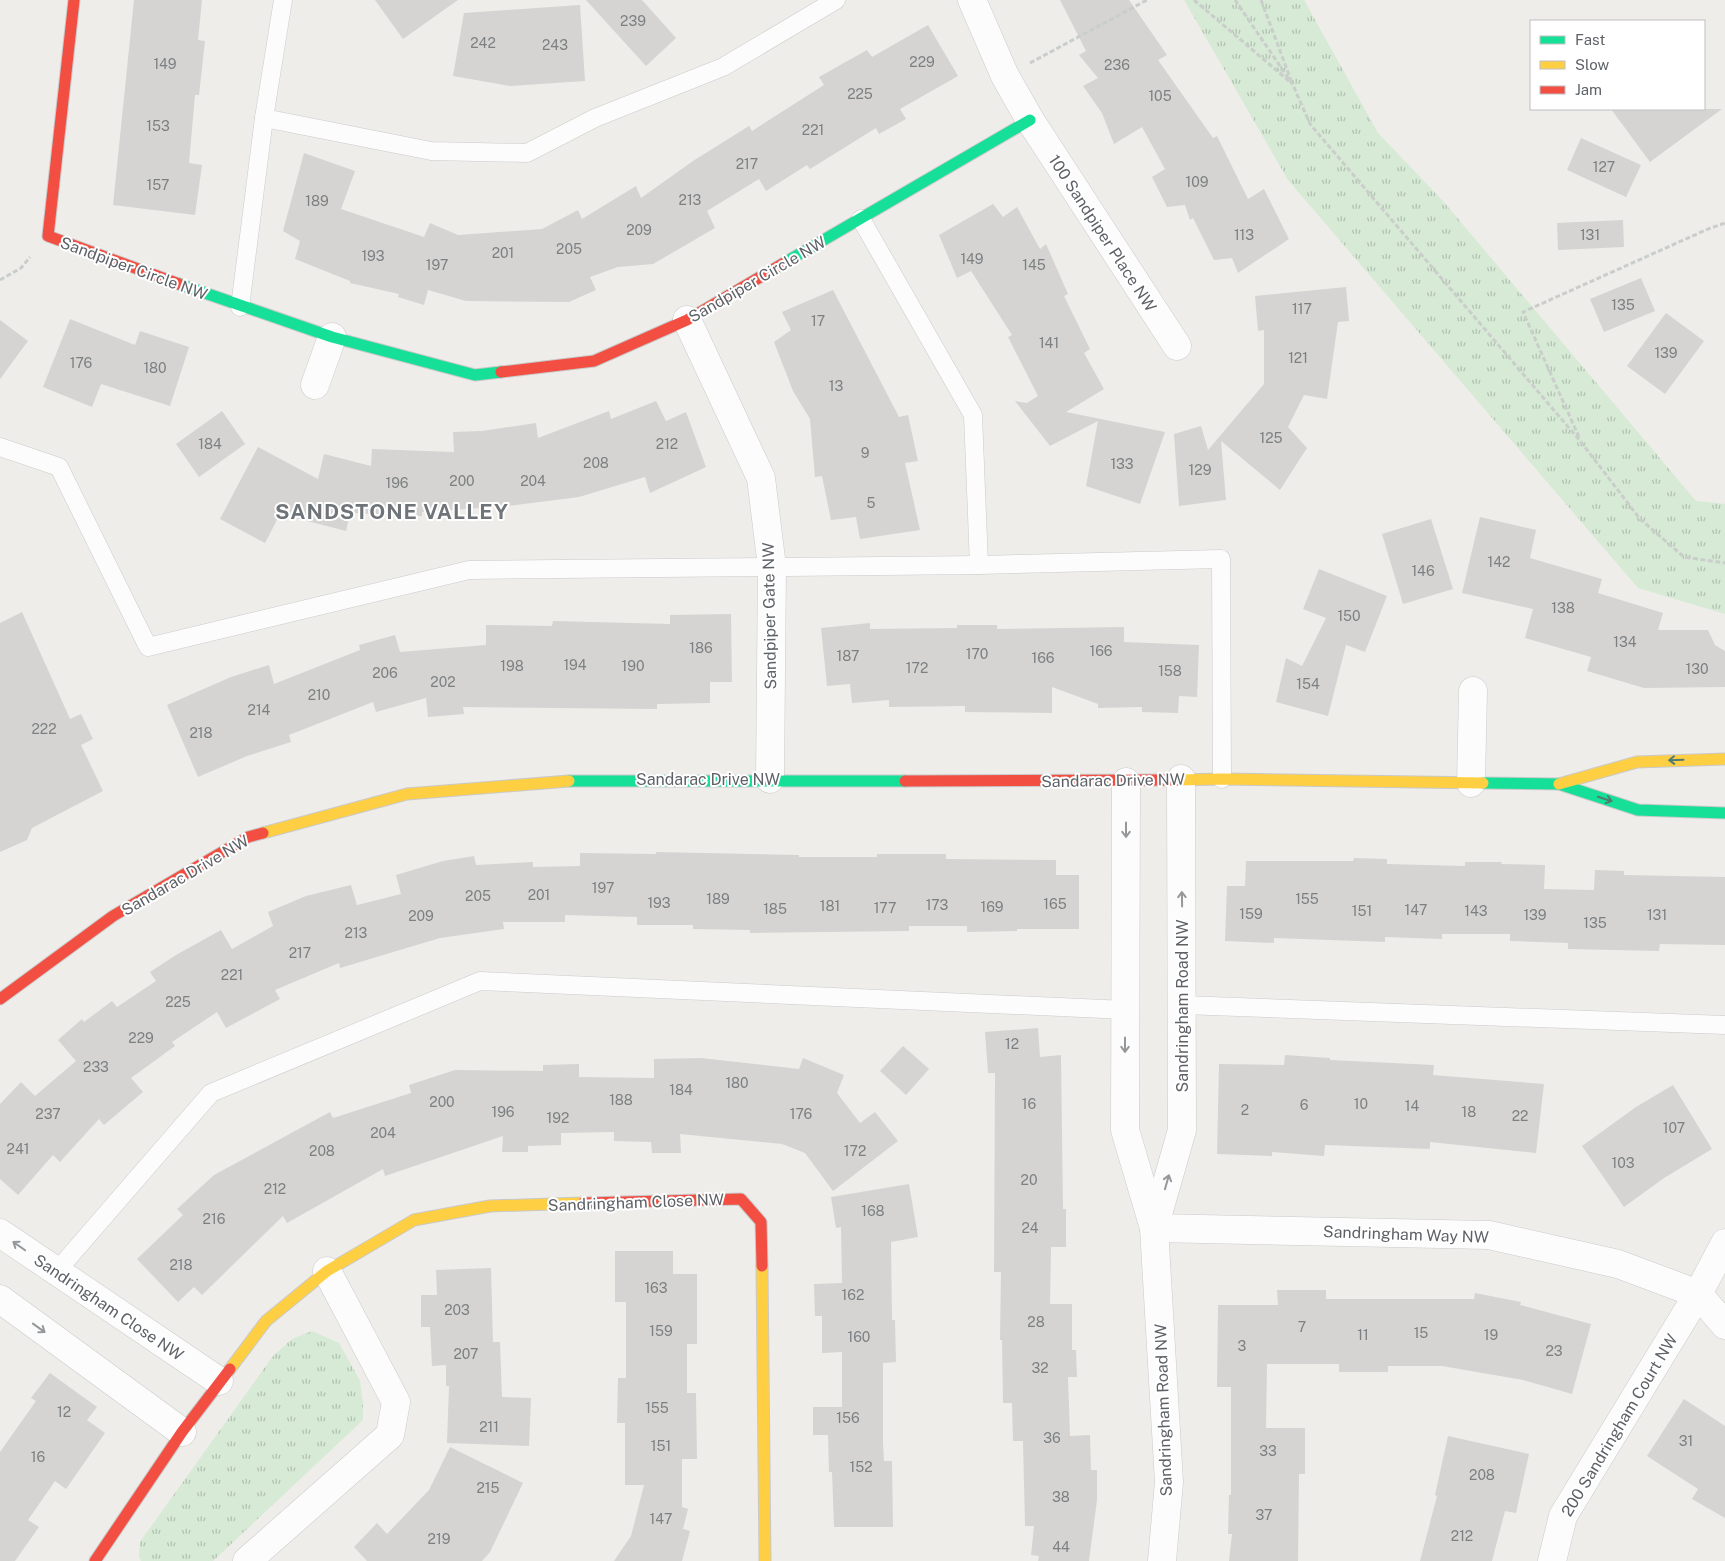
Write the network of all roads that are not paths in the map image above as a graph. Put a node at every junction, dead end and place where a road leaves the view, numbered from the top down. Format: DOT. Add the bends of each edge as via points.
graph roads {
  1 [pos="74,0"];
  2 [pos="283,0"];
  3 [pos="836,0"];
  4 [pos="972,0"];
  5 [pos="264,118"];
  6 [pos="1030,120"];
  7 [pos="861,219"];
  8 [pos="240,307"];
  9 [pos="687,320"];
  10 [pos="332,337"];
  11 [pos="1177,346"];
  12 [pos="315,385"];
  13 [pos="0,447"];
  14 [pos="979,564"];
  15 [pos="772,567"];
  16 [pos="1473,691"];
  17 [pos="1725,759"];
  18 [pos="770,779"];
  19 [pos="1181,779"];
  20 [pos="1222,779"];
  21 [pos="1126,782"];
  22 [pos="1471,783"];
  23 [pos="1559,784"];
  24 [pos="1725,813"];
  25 [pos="0,999"];
  26 [pos="1183,1005"];
  27 [pos="1126,1010"];
  28 [pos="1725,1025"];
  29 [pos="1154,1228"];
  30 [pos="0,1233"];
  31 [pos="1725,1243"];
  32 [pos="327,1271"];
  33 [pos="56,1272"];
  34 [pos="1698,1294"];
  35 [pos="0,1299"];
  36 [pos="1725,1325"];
  37 [pos="219,1381"];
  38 [pos="182,1432"];
  39 [pos="95,1561"];
  40 [pos="247,1561"];
  41 [pos="765,1561"];
  42 [pos="1162,1561"];
  43 [pos="1552,1561"];
  1 -- 8 [label="street, Sandpiper Circle NW" via="48,236"];
  2 -- 5 [label="lane"];
  3 -- 5 [label="lane" via="724,67 595,118 528,153 431,151"];
  4 -- 6 [label="street" via="1005,76"];
  5 -- 8 [label="lane"];
  6 -- 7 [label="street, Sandpiper Circle NW"];
  6 -- 11 [label="street, 100 Sandpiper Place NW"];
  7 -- 9 [label="street, Sandpiper Circle NW"];
  7 -- 14 [label="lane" via="973,415"];
  8 -- 10 [label="street, Sandpiper Circle NW"];
  9 -- 10 [label="street, Sandpiper Circle NW" via="594,361 475,375"];
  9 -- 15 [label="street, Sandpiper Gate NW" via="761,478"];
  10 -- 12 [label="street"];
  13 -- 15 [label="lane" via="59,467 148,646 469,570"];
  14 -- 15 [label="lane"];
  14 -- 20 [label="lane" via="1221,559"];
  15 -- 18 [label="street, Sandpiper Gate NW"];
  16 -- 22 [label="street"];
  17 -- 23 [label="street, Sandarac Drive NW, one-way" via="1637,762"];
  18 -- 21 [label="street, Sandarac Drive NW"];
  18 -- 25 [label="street, Sandarac Drive NW" via="584,780 407,794 248,837 113,916"];
  19 -- 20 [label="street, Sandarac Drive NW"];
  19 -- 21 [label="street, Sandarac Drive NW"];
  26 -- 19 [label="street, Sandringham Road NW, one-way"];
  20 -- 22 [label="street, Sandarac Drive NW"];
  21 -- 27 [label="street, Sandringham Road NW, one-way"];
  22 -- 23 [label="street, Sandarac Drive NW"];
  23 -- 24 [label="street, Sandarac Drive NW, one-way" via="1638,810"];
  26 -- 28 [label="lane"];
  29 -- 26 [label="street, Sandringham Road NW, one-way" via="1182,1130"];
  27 -- 29 [label="street, Sandringham Road NW, one-way" via="1124,1130"];
  27 -- 33 [label="lane" via="480,981 211,1092"];
  29 -- 34 [label="street, Sandringham Way NW" via="1490,1235 1618,1264"];
  29 -- 42 [label="street, Sandringham Road NW" via="1169,1482"];
  33 -- 30 [label="street, Sandringham Close NW, one-way"];
  31 -- 34 [label="street, 200 Sandringham Court NW"];
  32 -- 37 [label="street, Sandringham Close NW" via="266,1321"];
  32 -- 40 [label="street" via="396,1402 390,1435"];
  32 -- 41 [label="street, Sandringham Close NW" via="414,1220 490,1206 741,1199 761,1222"];
  33 -- 37 [label="street, Sandringham Close NW"];
  34 -- 36 [label="street, Sandringham Way NW"];
  34 -- 43 [label="street, 200 Sandringham Court NW" via="1563,1516"];
  35 -- 38 [label="street, one-way"];
  37 -- 38 [label="street, Sandringham Close NW"];
  38 -- 39 [label="street, Sandringham Close NW"];
}
